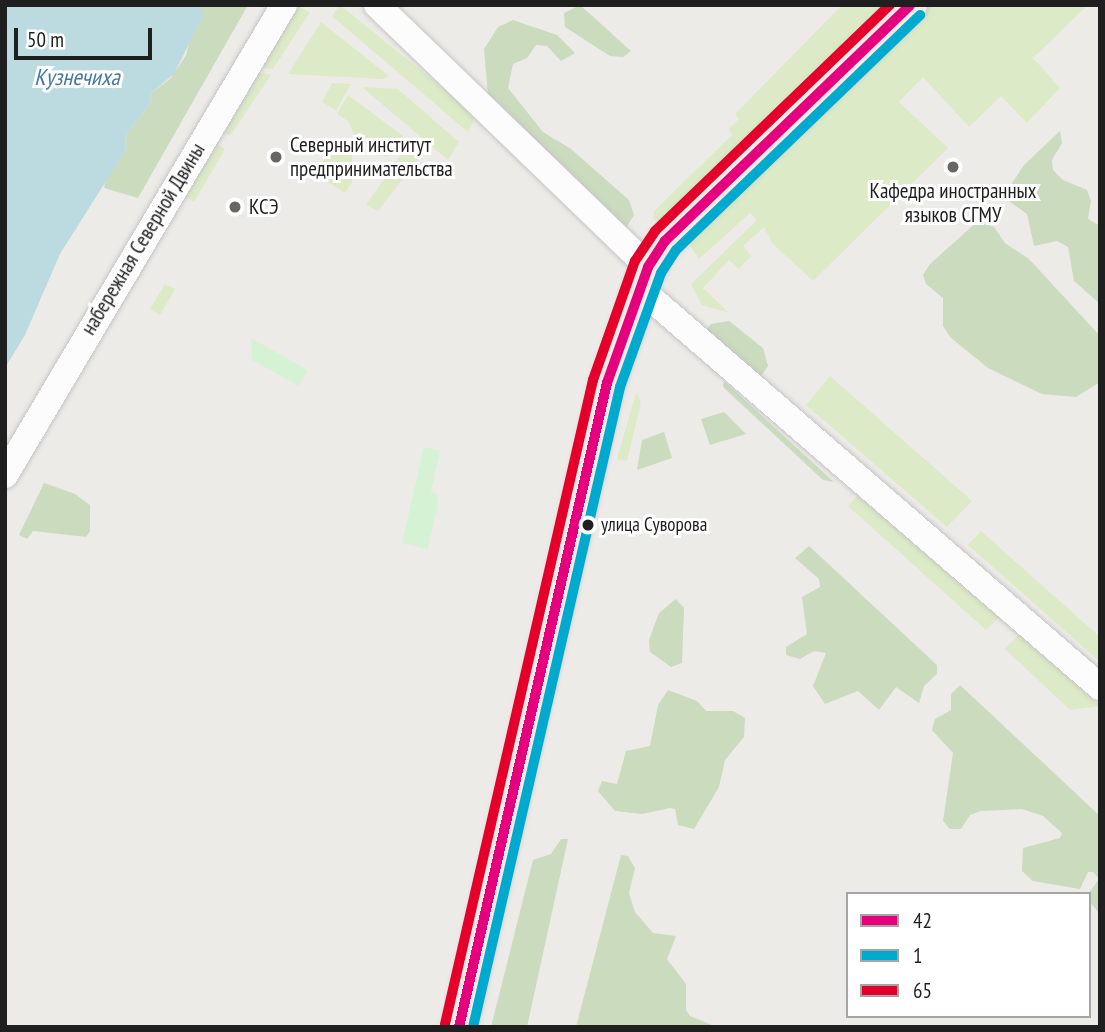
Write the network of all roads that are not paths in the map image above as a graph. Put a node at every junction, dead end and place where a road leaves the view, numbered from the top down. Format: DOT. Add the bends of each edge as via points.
graph roads {
  1 [pos="284,5"];
  2 [pos="377,5"];
  3 [pos="910,5"];
  4 [pos="644,278"];
  5 [pos="5,475"];
  6 [pos="1100,687"];
  7 [pos="459,1027"];
  1 -- 5 [label="street, набережная Северной Двины"];
  2 -- 4 [label="street"];
  3 -- 4 [label="main road" via="665,241"];
  4 -- 6 [label="street"];
  4 -- 7 [label="main road" via="607,383"];
}
